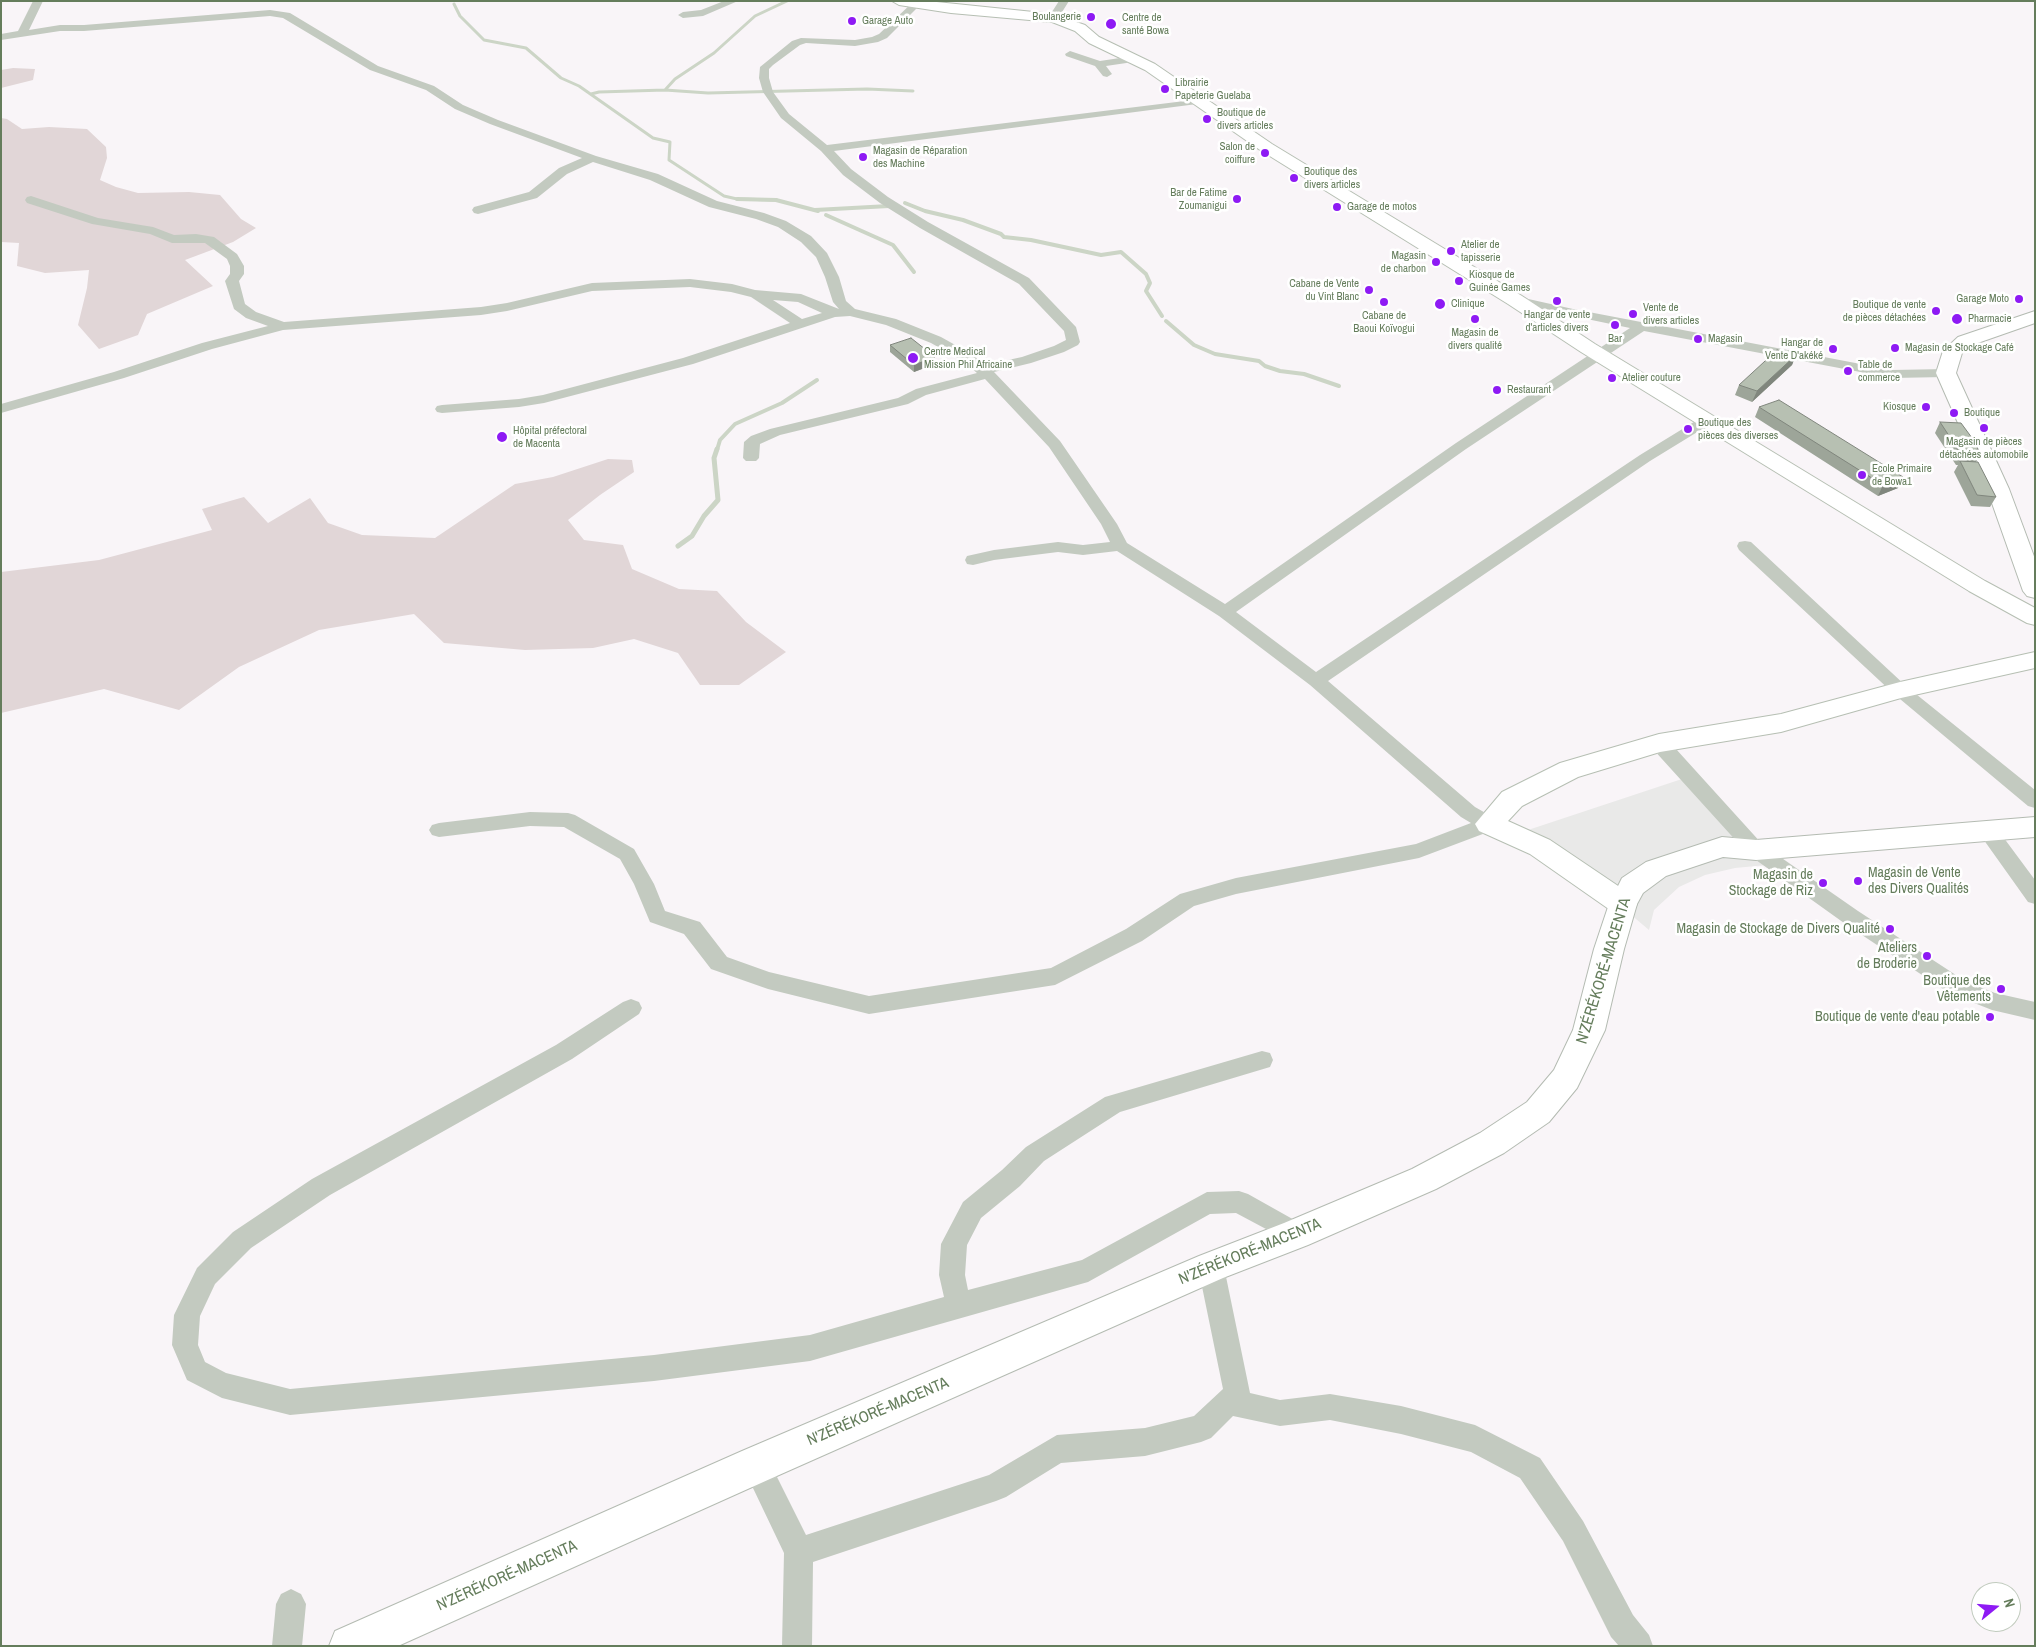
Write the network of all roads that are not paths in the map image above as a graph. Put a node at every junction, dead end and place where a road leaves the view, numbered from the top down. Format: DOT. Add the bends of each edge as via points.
graph roads {
  1 [pos="38,1"];
  2 [pos="704,1"];
  3 [pos="733,1"];
  4 [pos="1064,1"];
  5 [pos="907,3"];
  6 [pos="715,8"];
  7 [pos="683,15"];
  8 [pos="1052,18"];
  9 [pos="23,32"];
  10 [pos="1,36"];
  11 [pos="1070,54"];
  12 [pos="1133,59"];
  13 [pos="1099,64"];
  14 [pos="1107,74"];
  15 [pos="1197,101"];
  16 [pos="825,149"];
  17 [pos="592,158"];
  18 [pos="31,200"];
  19 [pos="478,210"];
  20 [pos="754,294"];
  21 [pos="1514,300"];
  22 [pos="850,312"];
  23 [pos="834,313"];
  24 [pos="2035,317"];
  25 [pos="799,323"];
  26 [pos="283,326"];
  27 [pos="1642,326"];
  28 [pos="1599,354"];
  29 [pos="985,372"];
  30 [pos="1946,373"];
  31 [pos="1,409"];
  32 [pos="442,409"];
  33 [pos="1707,420"];
  34 [pos="751,458"];
  35 [pos="1120,546"];
  36 [pos="1745,546"];
  37 [pos="974,560"];
  38 [pos="2035,591"];
  39 [pos="1225,612"];
  40 [pos="2035,618"];
  41 [pos="2035,660"];
  42 [pos="1316,681"];
  43 [pos="1900,690"];
  44 [pos="1658,743"];
  45 [pos="2035,802"];
  46 [pos="1489,824"];
  47 [pos="2035,828"];
  48 [pos="439,830"];
  49 [pos="1988,831"];
  50 [pos="1756,850"];
  51 [pos="2035,896"];
  52 [pos="1622,904"];
  53 [pos="632,1008"];
  54 [pos="2035,1011"];
  55 [pos="1262,1060"];
  56 [pos="1296,1234"];
  57 [pos="1210,1267"];
  58 [pos="959,1305"];
  59 [pos="1228,1402"];
  60 [pos="756,1465"];
  61 [pos="799,1552"];
  62 [pos="292,1604"];
  63 [pos="1630,1642"];
  64 [pos="287,1646"];
  65 [pos="350,1646"];
  66 [pos="797,1646"];
  1 -- 9 [label="street"];
  2 -- 6 [label="street"];
  3 -- 6 [label="street"];
  4 -- 8 [label="street"];
  5 -- 8 [label="main road"];
  5 -- 16 [label="street" via="883,36 856,43 805,40 776,56 764,69 768,92 779,109"];
  6 -- 7 [label="street"];
  8 -- 12 [label="main road" via="1080,28 1094,40"];
  9 -- 10 [label="street"];
  9 -- 17 [label="street" via="232,12 286,15 374,68 430,88 459,107 494,122"];
  11 -- 13 [label="street"];
  12 -- 13 [label="street"];
  12 -- 15 [label="main road" via="1170,80"];
  13 -- 14 [label="street"];
  15 -- 16 [label="street"];
  15 -- 21 [label="main road"];
  16 -- 29 [label="street" via="847,172 878,195 924,225 1024,281 1071,330 1073,342 1060,349"];
  17 -- 19 [label="street" via="563,172 533,195"];
  17 -- 22 [label="street" via="654,177 713,204 782,224 806,239 822,256 840,302"];
  18 -- 26 [label="street" via="96,221 129,226 172,239 209,240 232,257 237,266 237,274 232,281 239,306 251,316"];
  20 -- 23 [label="street" via="801,298"];
  20 -- 25 [label="street"];
  20 -- 26 [label="street" via="690,283 631,284 592,287 481,311"];
  21 -- 27 [label="street"];
  21 -- 28 [label="main road"];
  22 -- 23 [label="street"];
  22 -- 29 [label="street" via="891,322 929,337 968,358"];
  23 -- 25 [label="street"];
  24 -- 30 [label="main road" via="1965,341 1953,351"];
  25 -- 32 [label="street" via="688,361 544,398"];
  26 -- 31 [label="street"];
  27 -- 28 [label="street"];
  27 -- 30 [label="street" via="1892,374"];
  28 -- 33 [label="main road"];
  28 -- 39 [label="street" via="1461,446"];
  29 -- 34 [label="street" via="903,401 775,432 752,442"];
  29 -- 35 [label="street" via="1055,444 1109,524"];
  30 -- 38 [label="main road" via="1998,489"];
  33 -- 40 [label="main road" via="1977,586"];
  33 -- 42 [label="street" via="1645,458"];
  35 -- 37 [label="street" via="1083,550 1058,547"];
  35 -- 39 [label="street"];
  36 -- 43 [label="street"];
  39 -- 42 [label="street"];
  41 -- 43 [label="main road"];
  42 -- 46 [label="street" via="1468,812"];
  43 -- 44 [label="main road" via="1781,723"];
  43 -- 45 [label="street"];
  44 -- 46 [label="main road" via="1569,770 1512,799"];
  44 -- 50 [label="street"];
  46 -- 48 [label="street" via="1419,851 1236,886 1187,900 1134,935 1055,976 869,1005 768,980 720,963 692,928 657,916 627,854 568,820 530,819"];
  46 -- 52 [label="main road" via="1540,847"];
  47 -- 49 [label="main road, N'ZÉRÉKORÉ-MACENTA"];
  49 -- 50 [label="main road, N'ZÉRÉKORÉ-MACENTA"];
  49 -- 51 [label="street"];
  50 -- 52 [label="main road, N'ZÉRÉKORÉ-MACENTA" via="1722,848 1656,869 1632,886"];
  50 -- 54 [label="street" via="1957,987 1992,1001"];
  52 -- 56 [label="main road, N'ZÉRÉKORÉ-MACENTA" via="1589,1030 1566,1079 1538,1112 1492,1143 1424,1179"];
  53 -- 58 [label="street" via="564,1052 321,1187 242,1240 206,1276 187,1315 185,1345 196,1371 222,1386 290,1402 654,1368 810,1348"];
  55 -- 58 [label="street" via="1114,1104 1035,1154 972,1210 954,1244 952,1275"];
  56 -- 57 [label="main road, N'ZÉRÉKORÉ-MACENTA"];
  56 -- 58 [label="street" via="1239,1202 1208,1203 1088,1270"];
  57 -- 59 [label="street" via="1236,1394"];
  57 -- 60 [label="main road, N'ZÉRÉKORÉ-MACENTA"];
  59 -- 61 [label="street" via="1202,1428 1145,1442 1057,1449 996,1487"];
  59 -- 63 [label="street" via="1280,1413 1330,1407 1401,1420 1474,1439 1530,1468 1572,1530"];
  60 -- 61 [label="street"];
  60 -- 65 [label="main road, N'ZÉRÉKORÉ-MACENTA"];
  61 -- 66 [label="street"];
  62 -- 64 [label="street"];
}
